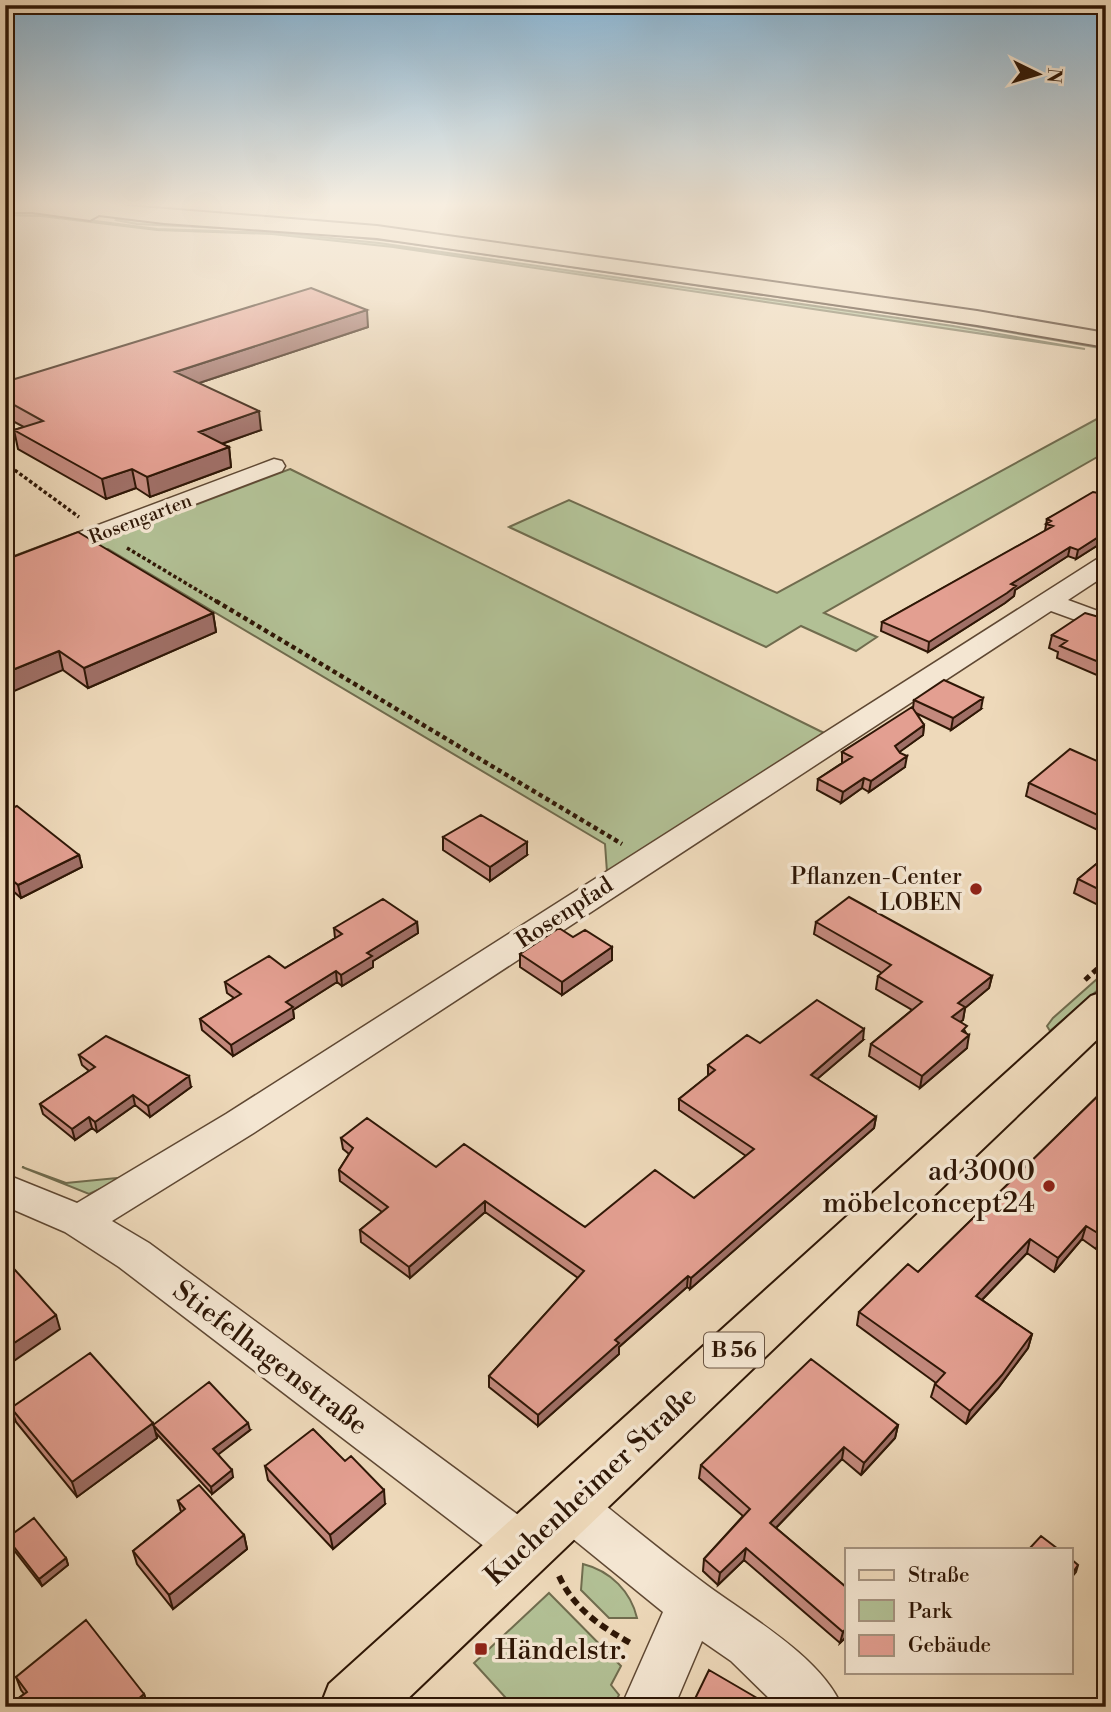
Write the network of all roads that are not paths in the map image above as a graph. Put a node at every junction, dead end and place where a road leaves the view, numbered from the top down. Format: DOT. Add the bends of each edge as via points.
graph roads {
  1 [pos="747,285"];
  2 [pos="1106,340"];
  3 [pos="274,466"];
  4 [pos="1106,564"];
  5 [pos="5,569"];
  6 [pos="1048,601"];
  7 [pos="1106,623"];
  8 [pos="1106,1006"];
  9 [pos="5,1189"];
  10 [pos="79,1221"];
  11 [pos="544,1527"];
  12 [pos="691,1604"];
  13 [pos="352,1707"];
  14 [pos="647,1707"];
  15 [pos="816,1707"];
  1 -- 2 [label="main road"];
  3 -- 5 [label="street, Rosengarten"];
  4 -- 6 [label="street, Rosenpfad"];
  6 -- 7 [label="street"];
  6 -- 10 [label="street, Rosenpfad" via="239,1124"];
  8 -- 11 [label="main road, Kuchenheimer Straße / B 56"];
  9 -- 10 [label="street, Stiefelhagenstraße"];
  10 -- 11 [label="street, Stiefelhagenstraße"];
  11 -- 12 [label="street, Stiefelhagenstraße"];
  11 -- 13 [label="main road, Kuchenheimer Straße / B 56"];
  12 -- 14 [label="street"];
  12 -- 15 [label="street, Stiefelhagenstraße" via="749,1643"];
}
